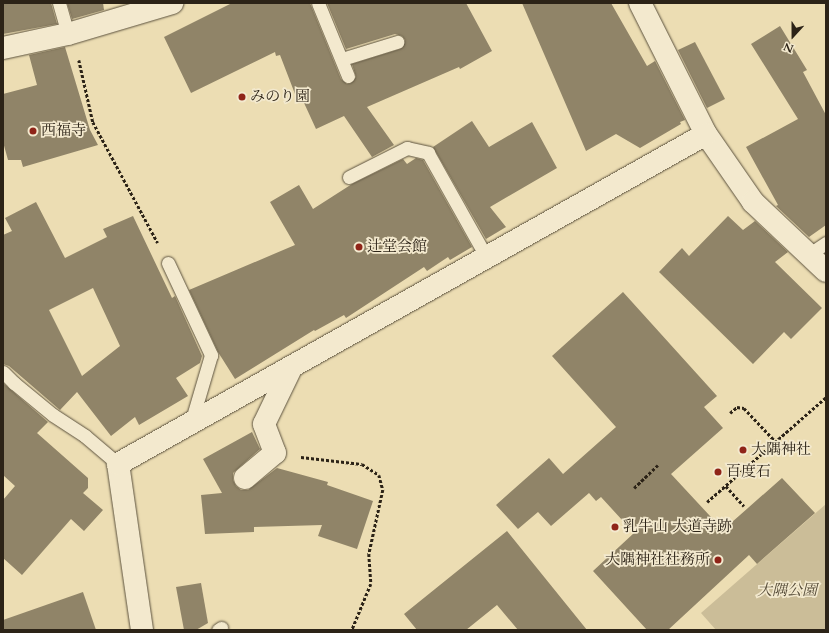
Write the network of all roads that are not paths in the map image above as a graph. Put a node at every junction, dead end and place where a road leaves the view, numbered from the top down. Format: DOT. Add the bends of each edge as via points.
graph roads {
  1 [pos="59,3"];
  2 [pos="172,3"];
  3 [pos="318,3"];
  4 [pos="640,3"];
  5 [pos="70,33"];
  6 [pos="397,42"];
  7 [pos="3,48"];
  8 [pos="342,59"];
  9 [pos="348,76"];
  10 [pos="706,134"];
  11 [pos="349,177"];
  12 [pos="826,243"];
  13 [pos="808,255"];
  14 [pos="487,258"];
  15 [pos="168,263"];
  16 [pos="826,271"];
  17 [pos="292,366"];
  18 [pos="3,372"];
  19 [pos="191,423"];
  20 [pos="118,464"];
  21 [pos="245,478"];
  22 [pos="142,630"];
  1 -- 5 [label="lane"];
  2 -- 5 [label="street"];
  3 -- 8 [label="lane"];
  4 -- 10 [label="street"];
  5 -- 7 [label="street"];
  6 -- 8 [label="lane"];
  8 -- 9 [label="lane"];
  10 -- 13 [label="street" via="753,202"];
  10 -- 14 [label="street"];
  11 -- 14 [label="lane" via="407,148 428,153"];
  12 -- 13 [label="lane"];
  13 -- 16 [label="street"];
  14 -- 17 [label="street"];
  15 -- 19 [label="lane" via="211,355"];
  17 -- 19 [label="street"];
  17 -- 21 [label="street" via="264,424 275,453"];
  18 -- 20 [label="lane"];
  19 -- 20 [label="street"];
  20 -- 22 [label="street"];
}
